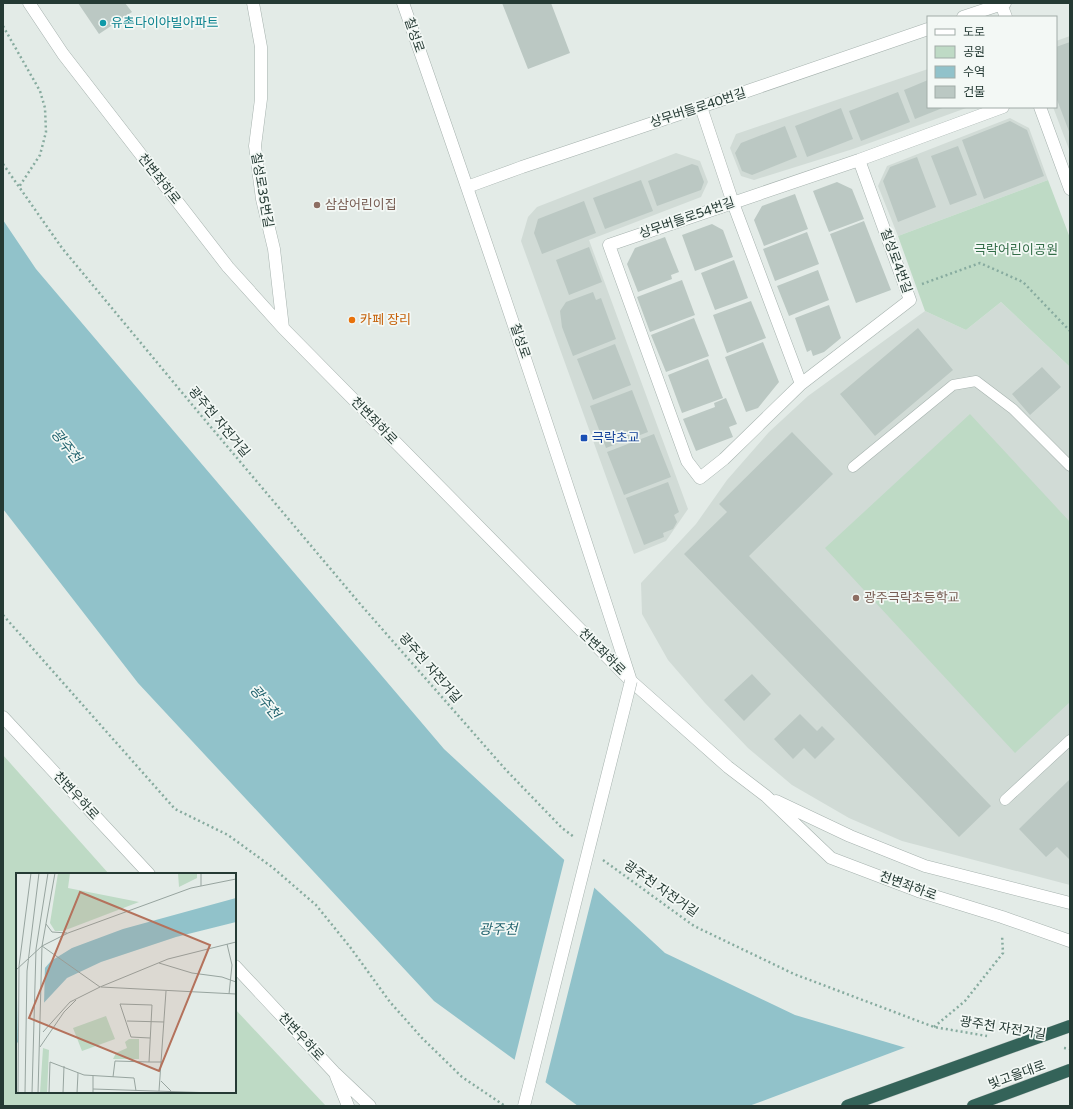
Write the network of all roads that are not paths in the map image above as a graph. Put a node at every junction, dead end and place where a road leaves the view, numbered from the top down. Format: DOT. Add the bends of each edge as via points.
graph roads {
  1 [pos="29,3"];
  2 [pos="253,3"];
  3 [pos="403,3"];
  4 [pos="1003,4"];
  5 [pos="966,16"];
  6 [pos="1006,16"];
  7 [pos="927,28"];
  8 [pos="701,107"];
  9 [pos="1000,108"];
  10 [pos="1040,108"];
  11 [pos="859,160"];
  12 [pos="468,187"];
  13 [pos="1070,189"];
  14 [pos="733,203"];
  15 [pos="283,328"];
  16 [pos="801,384"];
  17 [pos="1070,466"];
  18 [pos="853,467"];
  19 [pos="700,478"];
  20 [pos="631,681"];
  21 [pos="3,717"];
  22 [pos="1070,740"];
  23 [pos="766,796"];
  24 [pos="1005,800"];
  25 [pos="148,873"];
  26 [pos="1070,903"];
  27 [pos="1070,941"];
  28 [pos="236,967"];
  29 [pos="1070,1026"];
  30 [pos="1070,1070"];
  31 [pos="334,1072"];
  32 [pos="348,1106"];
  33 [pos="370,1106"];
  34 [pos="524,1106"];
  35 [pos="848,1106"];
  36 [pos="973,1106"];
  1 -- 15 [label="street, 천변좌하로" via="63,54 228,267"];
  2 -- 15 [label="street, 칠성로35번길" via="261,47 261,99 255,146 262,199 274,250"];
  3 -- 12 [label="street, 칠성로"];
  4 -- 5 [label="street"];
  4 -- 6 [label="street"];
  7 -- 8 [label="street, 상무버들로40번길"];
  8 -- 12 [label="street, 상무버들로40번길"];
  8 -- 14 [label="street"];
  9 -- 11 [label="street, 상무버들로54번길"];
  10 -- 13 [label="street"];
  11 -- 14 [label="street, 상무버들로54번길"];
  11 -- 16 [label="street, 칠성로4번길" via="910,300"];
  12 -- 20 [label="street, 칠성로"];
  14 -- 16 [label="street"];
  14 -- 19 [label="street, 상무버들로54번길" via="609,245 687,461"];
  15 -- 20 [label="street, 천변좌하로"];
  16 -- 19 [label="street, 칠성로4번길" via="724,459"];
  17 -- 18 [label="lane" via="1012,409 976,381 954,385"];
  20 -- 23 [label="street, 천변좌하로" via="728,767"];
  20 -- 34 [label="street, bridge"];
  21 -- 25 [label="street, 천변우하로"];
  22 -- 24 [label="lane"];
  23 -- 26 [label="street, 천변좌하로" via="850,836 925,866"];
  23 -- 27 [label="street, 천변좌하로" via="831,858 918,891"];
  28 -- 31 [label="street, 천변우하로"];
  29 -- 35 [label="highway, bridge"];
  30 -- 36 [label="highway, 빛고을대로"];
  31 -- 32 [label="street"];
  31 -- 33 [label="street, 천변우하로"];
}
